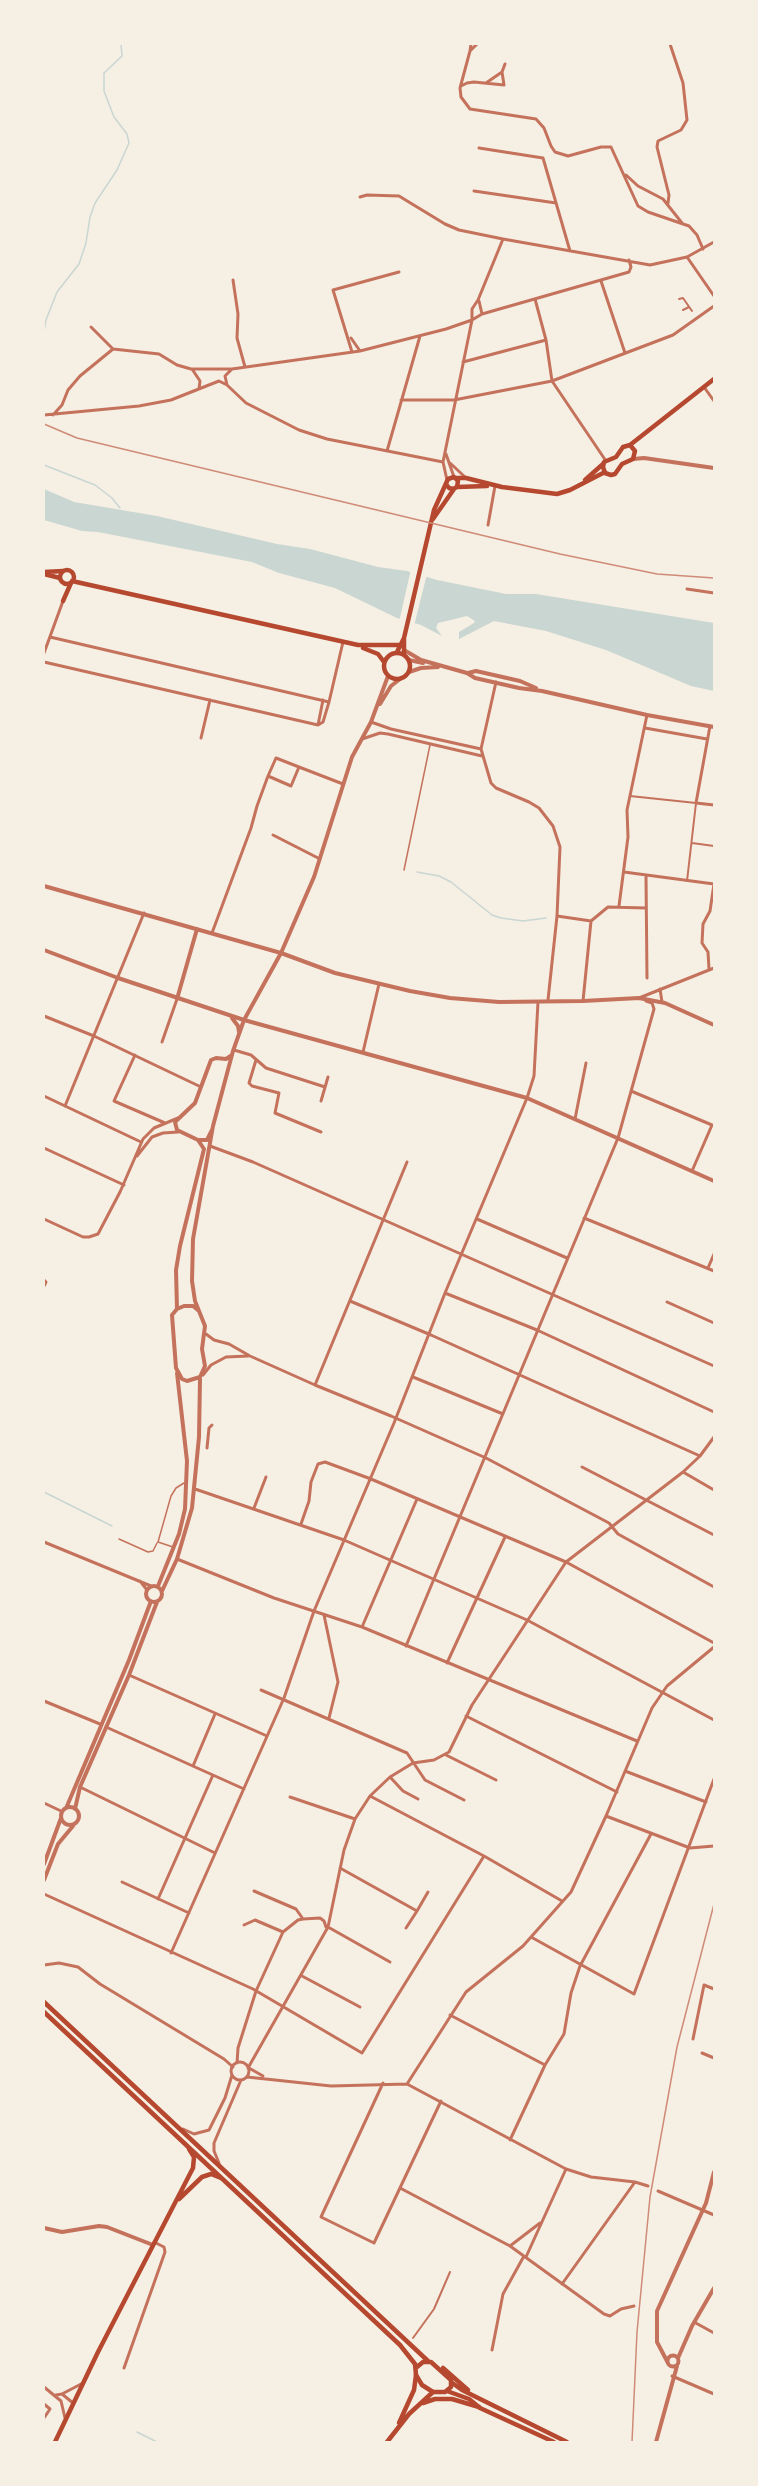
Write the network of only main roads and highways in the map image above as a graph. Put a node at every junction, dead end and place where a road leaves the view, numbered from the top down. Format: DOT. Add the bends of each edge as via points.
graph roads {
  1 [pos="714,379"];
  2 [pos="632,447"];
  3 [pos="604,462"];
  4 [pos="605,472"];
  5 [pos="455,478"];
  6 [pos="446,482"];
  7 [pos="584,482"];
  8 [pos="493,486"];
  9 [pos="456,488"];
  10 [pos="432,521"];
  11 [pos="63,571"];
  12 [pos="44,573"];
  13 [pos="60,578"];
  14 [pos="72,580"];
  15 [pos="64,583"];
  16 [pos="358,645"];
  17 [pos="380,647"];
  18 [pos="403,649"];
  19 [pos="395,653"];
  20 [pos="384,662"];
  21 [pos="44,2002"];
  22 [pos="44,2012"];
  23 [pos="188,2147"];
  24 [pos="224,2180"];
  25 [pos="177,2201"];
  26 [pos="428,2361"];
  27 [pos="437,2366"];
  28 [pos="417,2367"];
  29 [pos="416,2375"];
  30 [pos="451,2382"];
  31 [pos="447,2391"];
  32 [pos="433,2392"];
  33 [pos="472,2394"];
  34 [pos="418,2405"];
  35 [pos="480,2408"];
  36 [pos="397,2428"];
  37 [pos="553,2440"];
  38 [pos="55,2442"];
  39 [pos="387,2442"];
  40 [pos="567,2442"];
  1 -- 2 [label="main road" via="639,437"];
  2 -- 3 [label="main road" via="623,447 616,457"];
  2 -- 4 [label="main road" via="636,454 633,459 623,462 613,475"];
  3 -- 4 [label="main road"];
  3 -- 7 [label="main road"];
  4 -- 7 [label="main road"];
  5 -- 6 [label="main road"];
  5 -- 8 [label="main road"];
  5 -- 9 [label="main road"];
  6 -- 9 [label="main road" via="449,488"];
  6 -- 10 [label="main road"];
  7 -- 8 [label="main road" via="557,494"];
  8 -- 9 [label="main road"];
  9 -- 10 [label="main road"];
  10 -- 18 [label="main road"];
  11 -- 12 [label="main road"];
  11 -- 13 [label="main road"];
  11 -- 14 [label="main road" via="69,570"];
  12 -- 13 [label="main road"];
  13 -- 15 [label="main road"];
  14 -- 15 [label="main road"];
  14 -- 15 [label="main road" via="63,601"];
  14 -- 16 [label="main road"];
  16 -- 17 [label="main road"];
  16 -- 20 [label="main road" via="378,654"];
  17 -- 18 [label="main road"];
  17 -- 19 [label="main road"];
  18 -- 19 [label="main road"];
  18 -- 20 [label="main road" via="409,660 409,672 400,679 388,676"];
  19 -- 20 [label="main road"];
  21 -- 26 [label="main road"];
  22 -- 23 [label="main road"];
  23 -- 24 [label="main road"];
  23 -- 25 [label="main road" via="195,2162"];
  24 -- 25 [label="main road" via="211,2174 202,2177"];
  24 -- 28 [label="main road" via="400,2345"];
  25 -- 38 [label="main road"];
  26 -- 27 [label="main road"];
  26 -- 28 [label="main road"];
  27 -- 30 [label="main road"];
  27 -- 33 [label="main road"];
  28 -- 29 [label="main road"];
  29 -- 32 [label="main road"];
  29 -- 36 [label="main road" via="414,2390"];
  30 -- 31 [label="main road"];
  30 -- 33 [label="main road"];
  31 -- 32 [label="main road"];
  31 -- 35 [label="main road"];
  32 -- 34 [label="main road"];
  33 -- 37 [label="main road"];
  34 -- 35 [label="main road" via="441,2398"];
  34 -- 36 [label="main road"];
  35 -- 37 [label="main road"];
  36 -- 39 [label="main road"];
  37 -- 40 [label="main road"];
}
